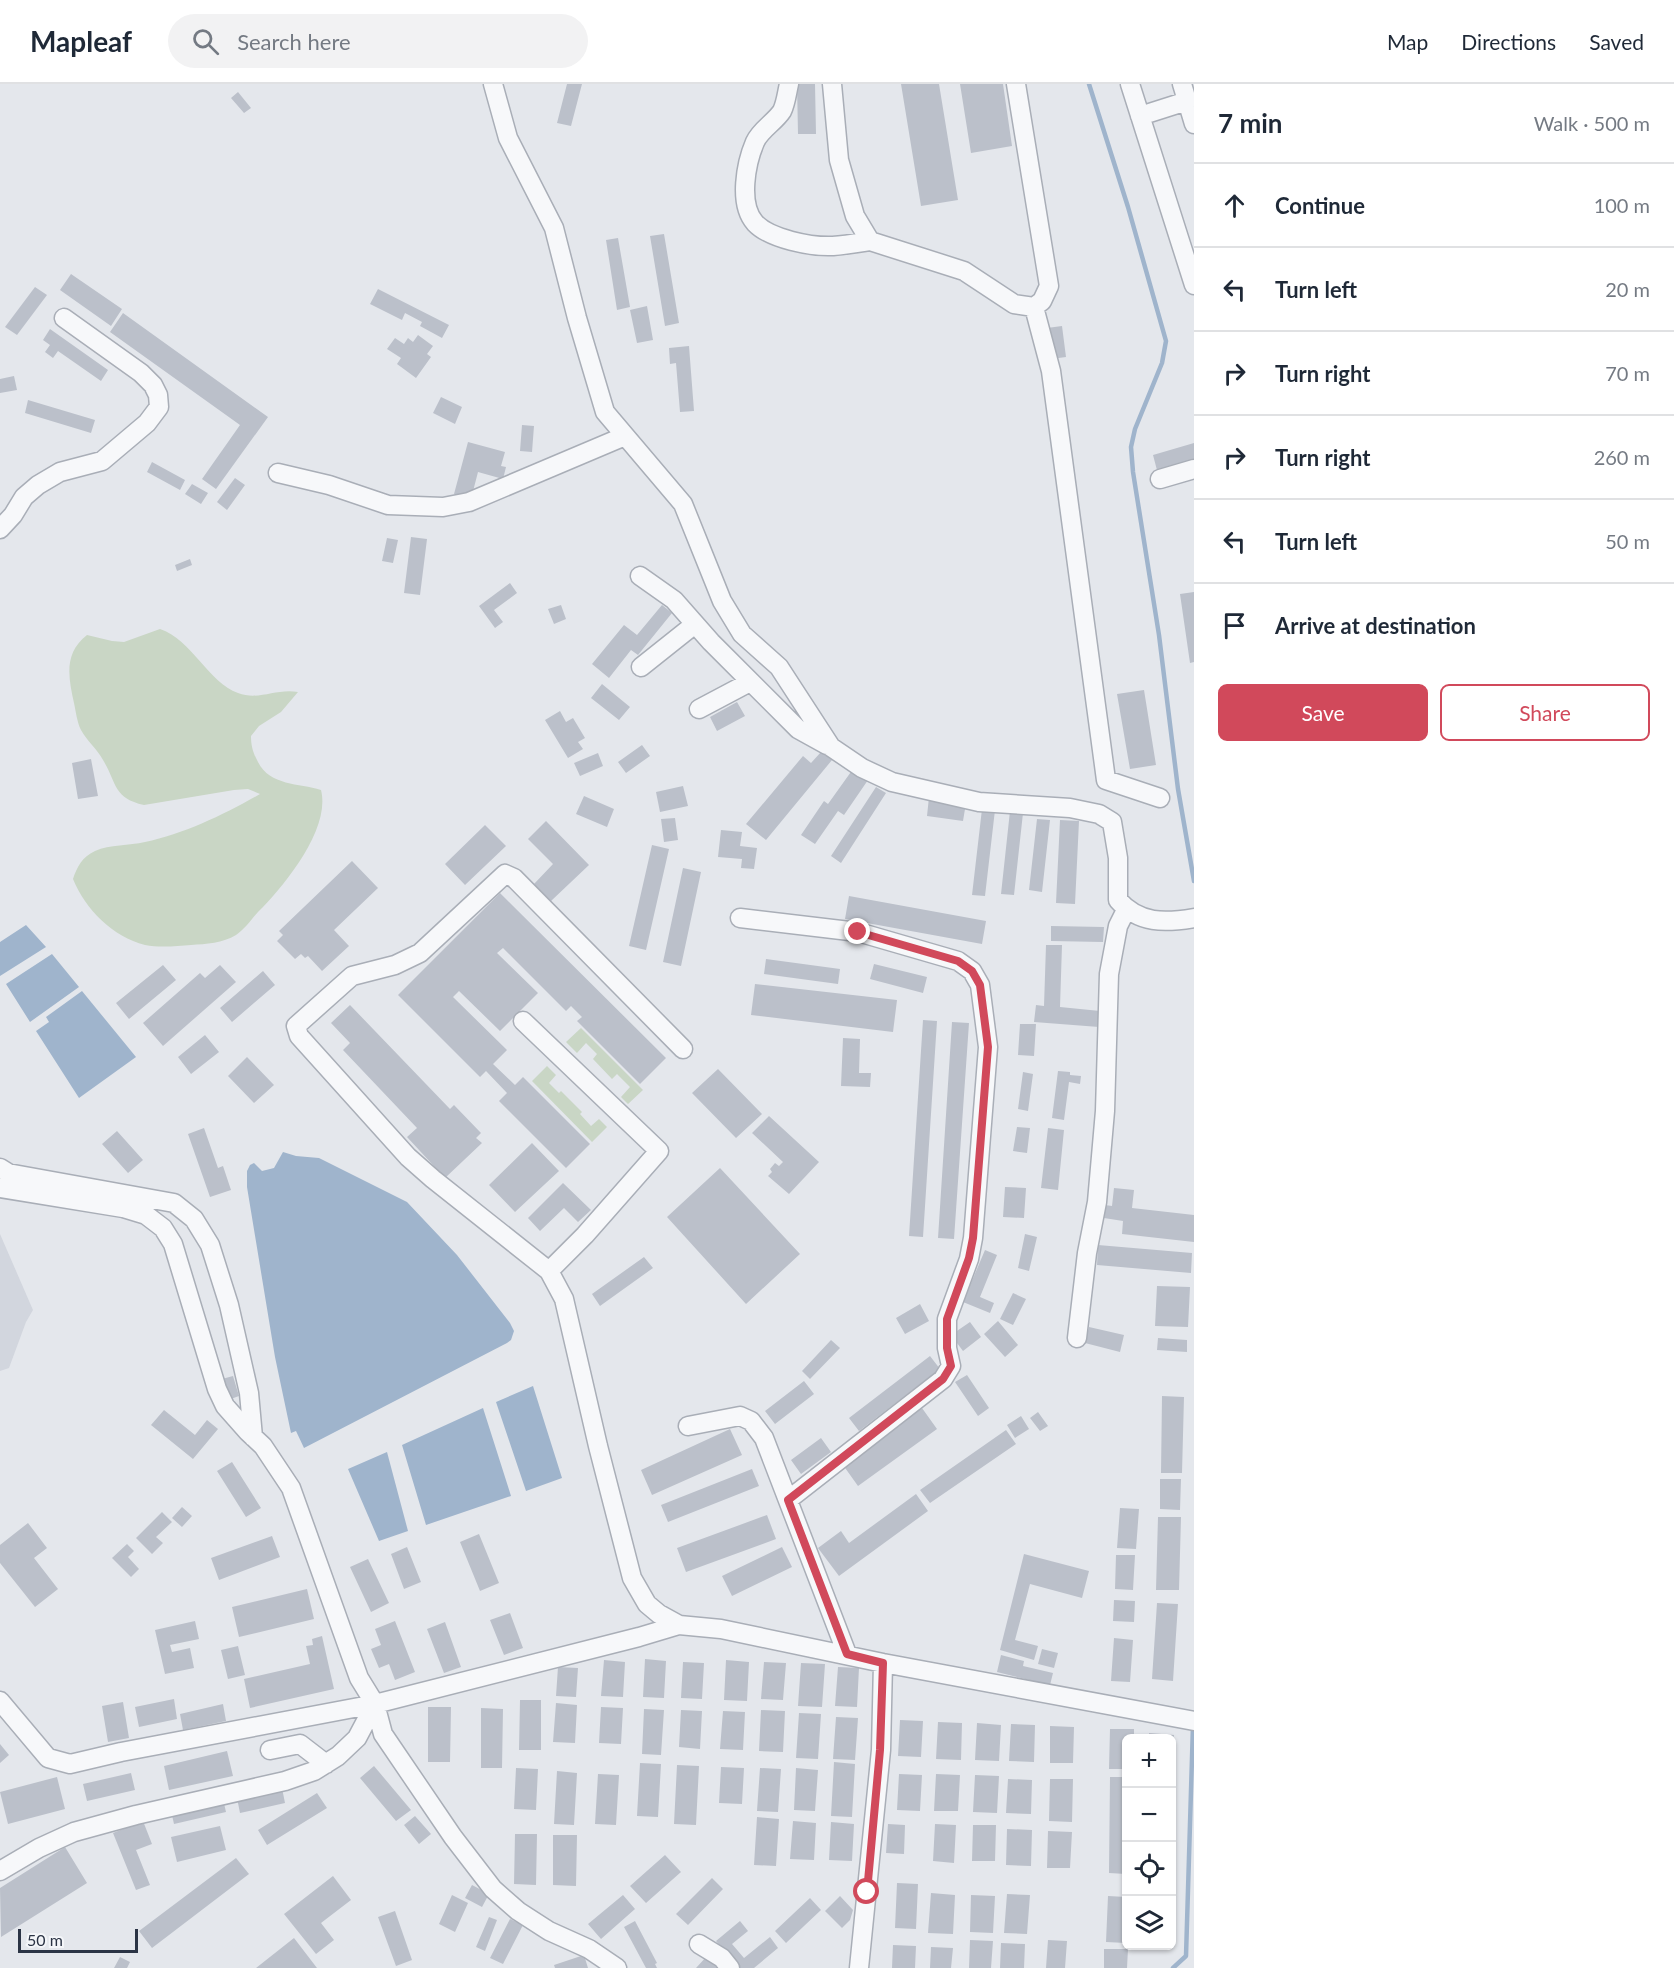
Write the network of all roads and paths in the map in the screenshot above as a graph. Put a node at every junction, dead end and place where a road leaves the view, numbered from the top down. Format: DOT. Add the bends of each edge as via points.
graph roads {
  1 [pos="493,84"];
  2 [pos="789,84"];
  3 [pos="832,84"];
  4 [pos="1016,84"];
  5 [pos="1130,84"];
  6 [pos="1184,93"];
  7 [pos="1140,116"];
  8 [pos="1194,124"];
  9 [pos="870,241"];
  10 [pos="1194,285"];
  11 [pos="1034,307"];
  12 [pos="64,318"];
  13 [pos="625,436"];
  14 [pos="1194,470"];
  15 [pos="278,473"];
  16 [pos="1160,479"];
  17 [pos="0,529"];
  18 [pos="640,576"];
  19 [pos="694,624"];
  20 [pos="640,667"];
  21 [pos="750,682"];
  22 [pos="699,709"];
  23 [pos="831,747"];
  24 [pos="1160,798"];
  25 [pos="1126,910"];
  26 [pos="740,918"];
  27 [pos="1192,918"];
  28 [pos="523,1021"];
  29 [pos="683,1049"];
  30 [pos="0,1168"];
  31 [pos="0,1188"];
  32 [pos="549,1271"];
  33 [pos="1077,1338"];
  34 [pos="688,1426"];
  35 [pos="253,1437"];
  36 [pos="788,1500"];
  37 [pos="679,1625"];
  38 [pos="847,1654"];
  39 [pos="883,1663"];
  40 [pos="0,1701"];
  41 [pos="375,1704"];
  42 [pos="1194,1721"];
  43 [pos="270,1750"];
  44 [pos="326,1764"];
  45 [pos="0,1871"];
  46 [pos="699,1944"];
  47 [pos="617,1968"];
  48 [pos="730,1968"];
  49 [pos="859,1968"];
  1 -- 13 [label="street" via="508,138 554,228 605,412"];
  2 -- 9 [label="street" via="782,110 756,139 748,164 745,190 754,222 772,235 799,242 831,246"];
  3 -- 9 [label="street" via="839,160 855,216"];
  4 -- 11 [label="street" via="1049,286 1042,301"];
  5 -- 7 [label="street"];
  6 -- 7 [label="street"];
  6 -- 8 [label="street"];
  7 -- 10 [label="street"];
  9 -- 11 [label="street" via="964,271 1014,304"];
  11 -- 24 [label="street" via="1051,370 1106,780"];
  12 -- 17 [label="street" via="141,373 153,385 159,407 147,423 102,461 60,472 38,485"];
  13 -- 15 [label="street" via="469,502 443,507 388,505"];
  13 -- 23 [label="street" via="683,504 722,600 742,634 779,667"];
  14 -- 16 [label="street"];
  18 -- 19 [label="street" via="674,600"];
  19 -- 20 [label="street"];
  19 -- 21 [label="street"];
  21 -- 22 [label="street"];
  21 -- 23 [label="street" via="798,729"];
  23 -- 25 [label="street" via="892,782 979,802 1070,808 1099,814 1112,822 1118,858 1118,900"];
  25 -- 27 [label="street" via="1160,922"];
  25 -- 33 [label="street" via="1118,926 1108,974 1105,1111 1097,1202 1086,1252"];
  26 -- 36 [label="street" via="858,932 958,961 972,971 980,985 988,1047 973,1238 947,1319 951,1366 943,1379"];
  28 -- 32 [label="street" via="659,1150"];
  29 -- 32 [label="street" via="514,878 505,874 420,953 395,965 352,976 296,1026 299,1036 408,1157"];
  30 -- 35 [label="street" via="8,1173 174,1203 194,1219 210,1245 229,1305 249,1393"];
  31 -- 35 [label="street" via="123,1208 146,1215 163,1228 176,1252 217,1389 225,1406"];
  32 -- 37 [label="street" via="564,1299 632,1578 647,1604"];
  34 -- 36 [label="street" via="740,1416 751,1421 764,1438"];
  35 -- 41 [label="street" via="291,1488 359,1678"];
  36 -- 38 [label="street"];
  37 -- 38 [label="street" via="721,1629"];
  37 -- 41 [label="street"];
  38 -- 39 [label="street"];
  39 -- 42 [label="street"];
  39 -- 49 [label="street" via="880,1750"];
  40 -- 41 [label="street" via="48,1758 70,1764"];
  41 -- 44 [label="street" via="357,1738"];
  41 -- 47 [label="street" via="383,1734 493,1889 549,1931 589,1949"];
  43 -- 44 [label="street" via="300,1744"];
  44 -- 45 [label="street" via="285,1781 74,1832"];
  46 -- 48 [label="street" via="722,1958"];
}
